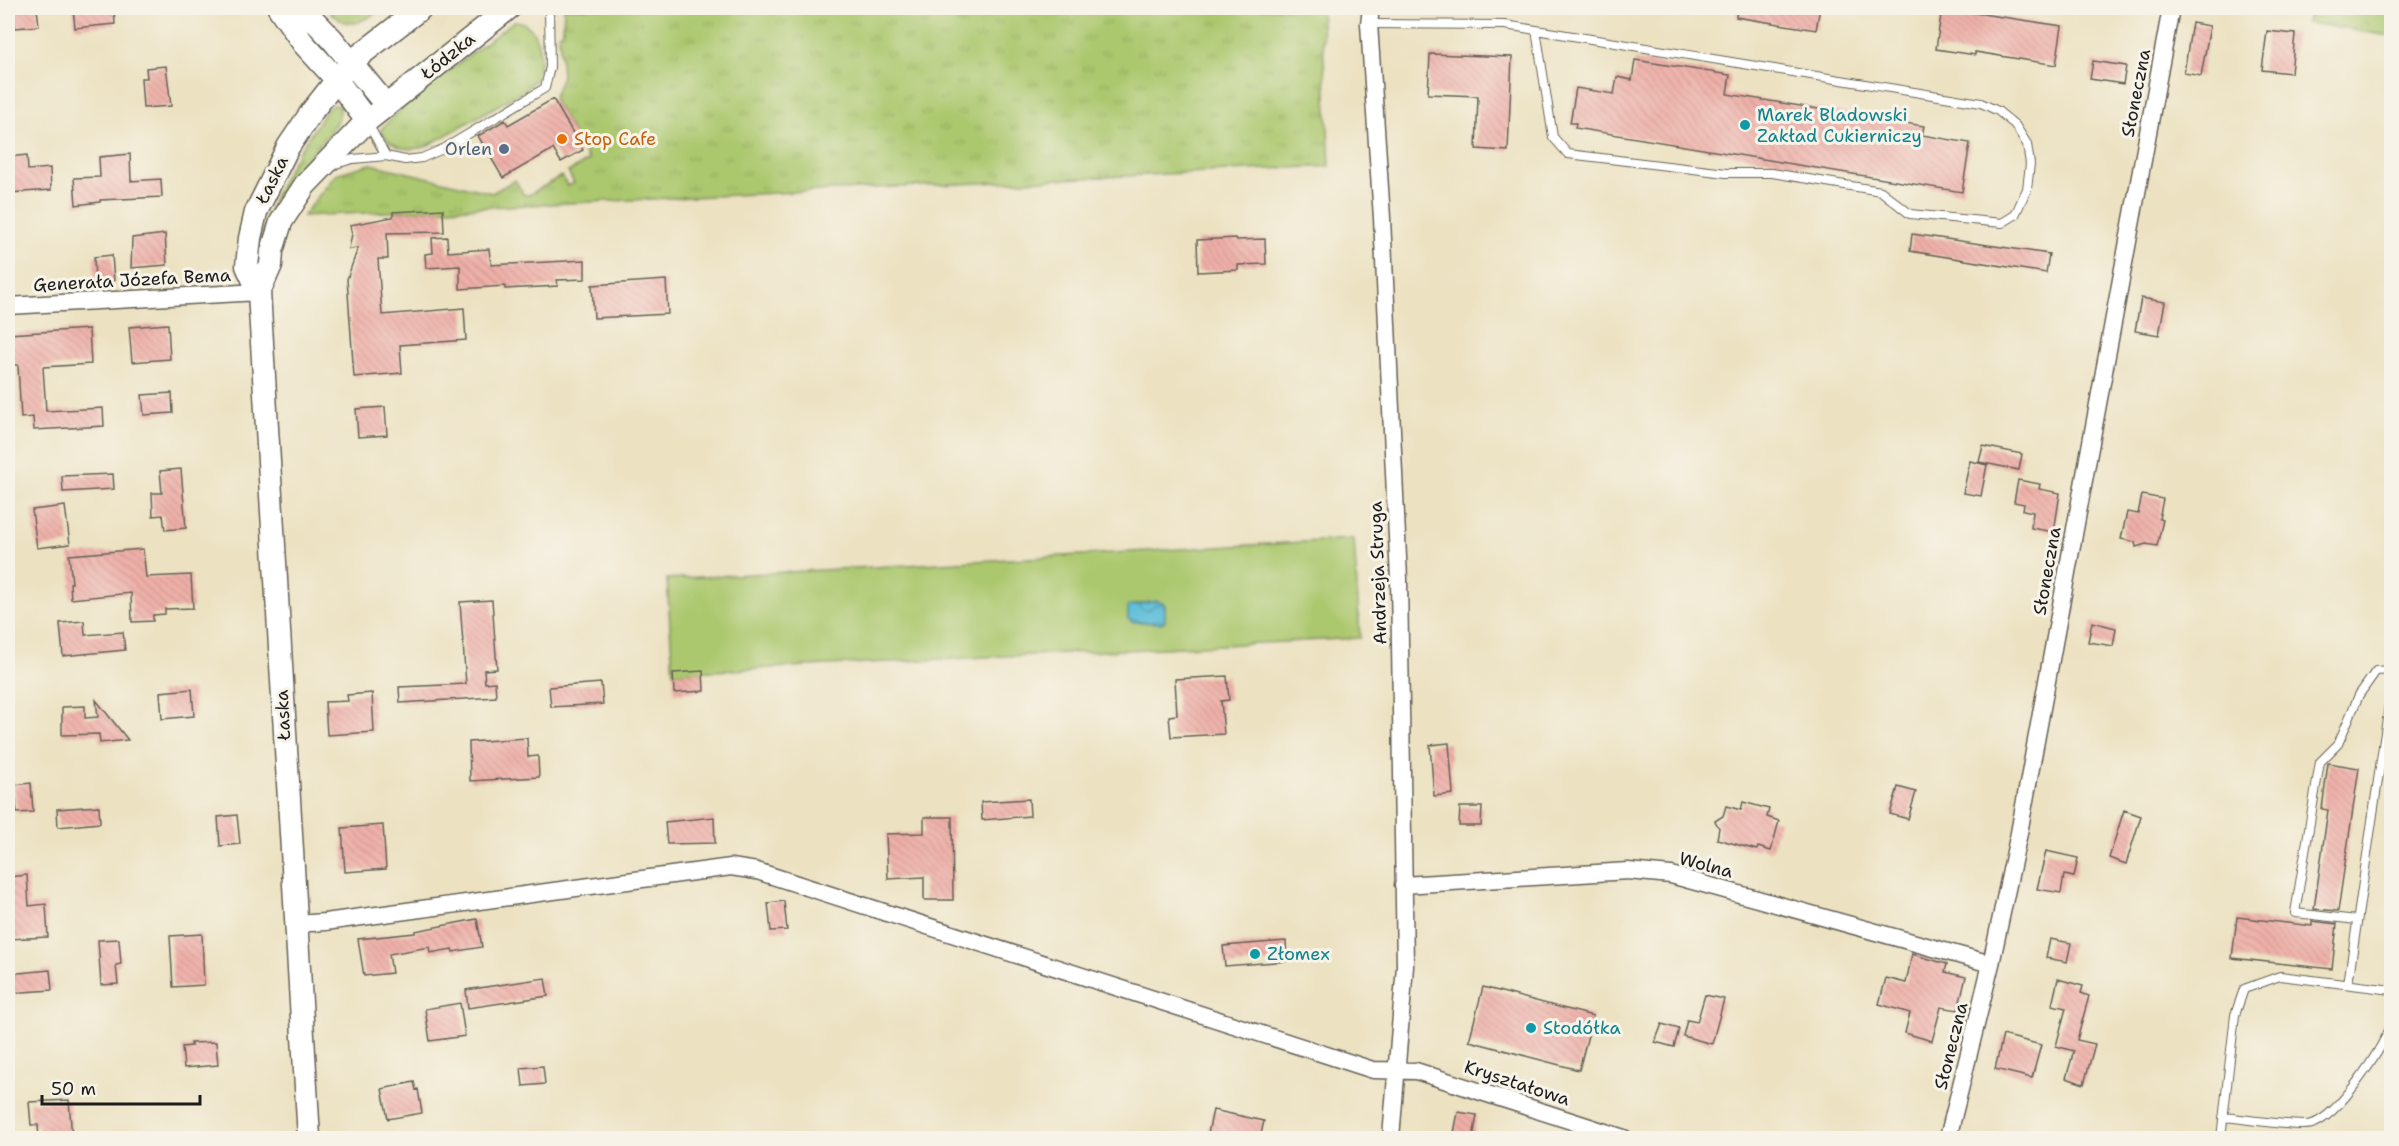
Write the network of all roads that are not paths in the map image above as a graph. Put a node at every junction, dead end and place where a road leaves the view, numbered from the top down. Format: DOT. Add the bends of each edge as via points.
graph roads {
  1 [pos="279,8"];
  2 [pos="302,8"];
  3 [pos="421,8"];
  4 [pos="509,8"];
  5 [pos="549,8"];
  6 [pos="2171,8"];
  7 [pos="1370,16"];
  8 [pos="1536,30"];
  9 [pos="351,62"];
  10 [pos="336,79"];
  11 [pos="386,105"];
  12 [pos="367,122"];
  13 [pos="386,156"];
  14 [pos="322,167"];
  15 [pos="259,292"];
  16 [pos="8,306"];
  17 [pos="2391,670"];
  18 [pos="2391,685"];
  19 [pos="1403,885"];
  20 [pos="2357,920"];
  21 [pos="296,924"];
  22 [pos="1991,964"];
  23 [pos="2348,984"];
  24 [pos="2391,990"];
  25 [pos="2391,1024"];
  26 [pos="1398,1071"];
  27 [pos="2223,1117"];
  28 [pos="309,1138"];
  29 [pos="1391,1138"];
  30 [pos="1624,1138"];
  31 [pos="1948,1138"];
  32 [pos="2221,1138"];
  1 -- 10 [label="main road" via="303,43"];
  2 -- 9 [label="main road"];
  3 -- 9 [label="main road"];
  4 -- 11 [label="main road, Łódzka"];
  5 -- 13 [label="lane" via="550,67 545,88 430,155 405,160"];
  6 -- 22 [label="street, Słoneczna" via="2019,833"];
  7 -- 8 [label="lane"];
  7 -- 19 [label="street, Andrzeja Struga" via="1398,568"];
  8 -- 8 [label="lane" via="1553,137 1568,153 1726,173 1772,173 1881,191 1910,214 1984,223 2002,223 2015,214 2027,189 2027,144 2015,126 1981,103"];
  9 -- 10 [label="main road"];
  9 -- 11 [label="main road"];
  10 -- 12 [label="main road"];
  10 -- 15 [label="main road, Łaska" via="288,147 256,212 247,266"];
  11 -- 12 [label="main road, Łaska"];
  12 -- 13 [label="lane"];
  12 -- 14 [label="main road, Łaska"];
  13 -- 14 [label="lane"];
  14 -- 15 [label="main road, Łaska" via="292,202 281,222 271,265"];
  15 -- 16 [label="street, Generała Józefa Bema"];
  15 -- 21 [label="main road, Łaska"];
  17 -- 20 [label="lane" via="2376,671 2367,682 2338,744 2320,762 2295,913"];
  18 -- 20 [label="lane"];
  19 -- 22 [label="street, Wolna" via="1628,871 1671,875"];
  19 -- 26 [label="street, Andrzeja Struga" via="1405,966"];
  20 -- 23 [label="lane"];
  21 -- 26 [label="street, Kryształowa" via="731,867 757,871 1373,1070"];
  21 -- 28 [label="main road, Łaska"];
  22 -- 31 [label="street, Słoneczna"];
  23 -- 24 [label="lane"];
  23 -- 27 [label="lane" via="2280,976 2244,989 2235,1015"];
  25 -- 27 [label="lane" via="2367,1067 2337,1107 2311,1125"];
  26 -- 29 [label="street, Andrzeja Struga"];
  26 -- 30 [label="street, Kryształowa" via="1416,1071"];
  27 -- 32 [label="lane"];
}
